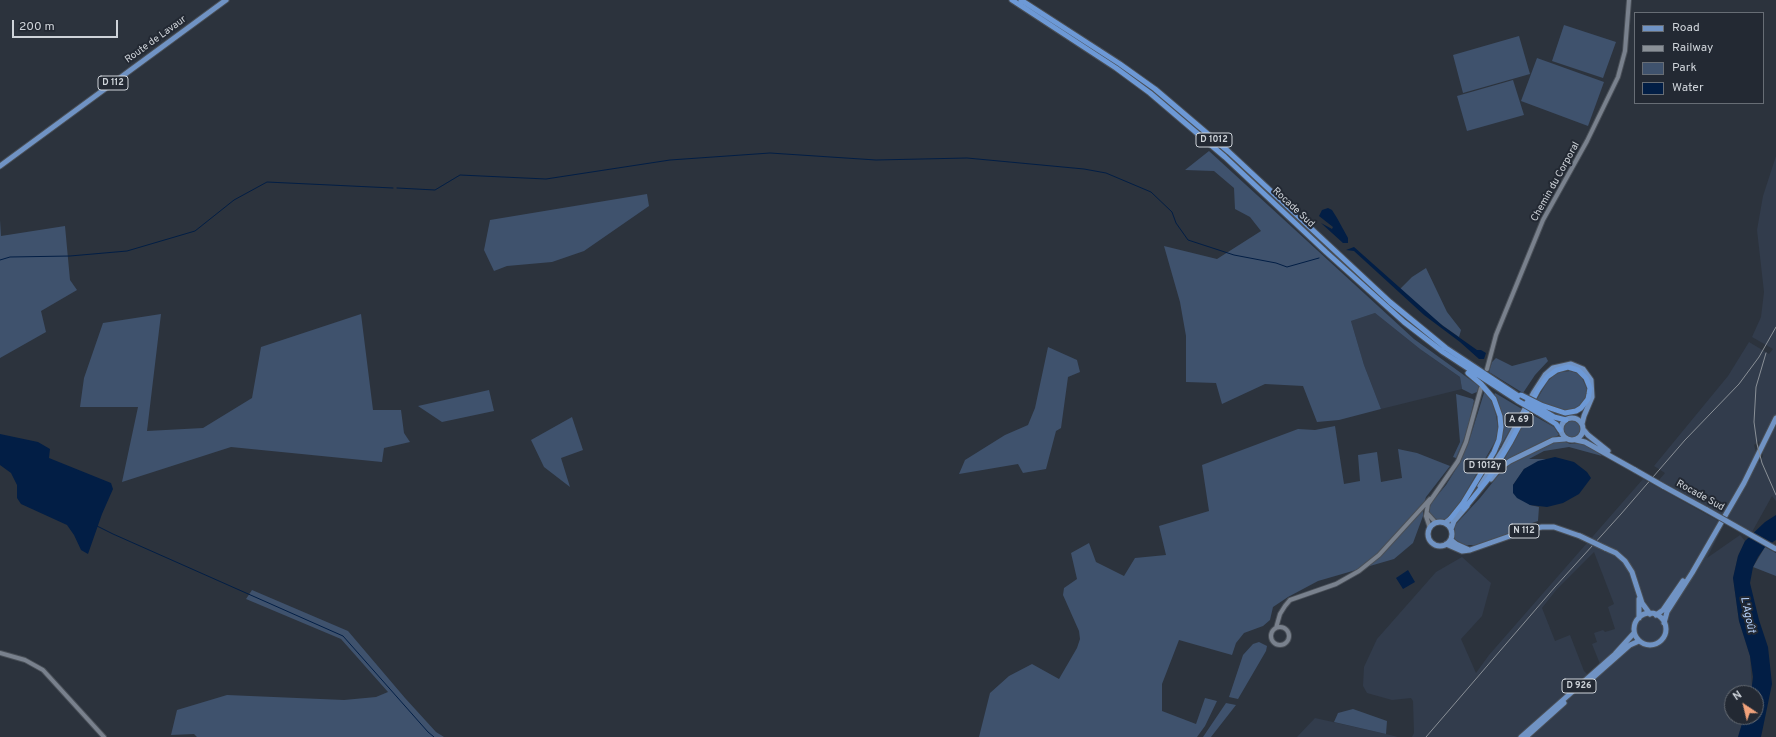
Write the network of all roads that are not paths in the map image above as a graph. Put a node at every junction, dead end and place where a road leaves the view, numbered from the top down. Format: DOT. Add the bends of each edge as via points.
graph roads {
  1 [pos="226,0"];
  2 [pos="1012,0"];
  3 [pos="1021,0"];
  4 [pos="1629,0"];
  5 [pos="0,166"];
  6 [pos="1443,352"];
  7 [pos="1487,369"];
  8 [pos="1481,388"];
  9 [pos="1520,398"];
  10 [pos="1539,408"];
  11 [pos="1776,418"];
  12 [pos="1566,420"];
  13 [pos="1583,427"];
  14 [pos="1560,430"];
  15 [pos="1565,439"];
  16 [pos="1576,440"];
  17 [pos="1616,458"];
  18 [pos="1430,499"];
  19 [pos="1464,509"];
  20 [pos="1426,513"];
  21 [pos="1451,518"];
  22 [pos="1436,523"];
  23 [pos="1445,523"];
  24 [pos="1430,528"];
  25 [pos="1451,529"];
  26 [pos="1450,540"];
  27 [pos="1446,544"];
  28 [pos="1776,549"];
  29 [pos="1470,550"];
  30 [pos="1701,557"];
  31 [pos="1639,596"];
  32 [pos="1650,614"];
  33 [pos="1656,615"];
  34 [pos="1639,618"];
  35 [pos="1664,623"];
  36 [pos="1278,627"];
  37 [pos="1634,633"];
  38 [pos="1639,641"];
  39 [pos="0,653"];
  40 [pos="104,737"];
  41 [pos="1521,737"];
  42 [pos="1526,737"];
  1 -- 5 [label="main road, Route de Lavaur / D 112"];
  2 -- 6 [label="highway, Rocade Sud / D 1012" via="1116,68 1161,102 1225,157 1404,322"];
  3 -- 9 [label="highway, Rocade Sud / D 1012" via="1155,89 1229,152 1390,302 1446,348"];
  4 -- 7 [label="street, Chemin du Corporal" via="1624,51 1618,77 1587,141 1542,220 1496,335"];
  6 -- 9 [label="highway, Rocade Sud / D 1012"];
  6 -- 21 [label="highway, D 1012y" via="1488,391 1498,408 1501,427 1494,452"];
  8 -- 18 [label="street" via="1461,454 1449,476"];
  9 -- 10 [label="highway, Rocade Sud / D 1012, bridge"];
  10 -- 12 [label="highway, Rocade Sud / D 1012" via="1554,417"];
  10 -- 14 [label="highway, Rocade Sud / D 1012"];
  10 -- 19 [label="highway, A 69" via="1565,413 1581,408 1588,399 1590,388 1586,378 1578,370 1568,367 1557,370 1547,378 1489,478"];
  11 -- 30 [label="main road" via="1759,455"];
  12 -- 13 [label="main road" via="1573,418 1580,421"];
  12 -- 14 [label="main road"];
  13 -- 16 [label="main road" via="1582,435"];
  13 -- 17 [label="main road, Rocade Sud" via="1588,435"];
  13 -- 21 [label="main road, A 69" via="1584,416 1592,397 1591,380 1583,369 1571,364 1553,368 1534,392 1486,477"];
  14 -- 15 [label="main road"];
  15 -- 16 [label="main road"];
  15 -- 19 [label="main road" via="1553,440 1505,464"];
  16 -- 17 [label="main road, Rocade Sud"];
  17 -- 28 [label="main road, Rocade Sud, bridge"];
  18 -- 20 [label="street"];
  18 -- 36 [label="street" via="1379,555 1358,571 1336,584 1290,600 1279,617"];
  19 -- 25 [label="main road"];
  20 -- 22 [label="street"];
  20 -- 24 [label="street"];
  21 -- 23 [label="main road"];
  22 -- 23 [label="main road"];
  22 -- 24 [label="main road"];
  23 -- 25 [label="main road"];
  24 -- 27 [label="main road" via="1432,542 1439,546"];
  25 -- 26 [label="main road"];
  26 -- 27 [label="main road"];
  26 -- 29 [label="main road"];
  27 -- 29 [label="main road" via="1462,551"];
  29 -- 31 [label="main road, N 112, bridge" via="1530,529 1554,527 1616,553 1632,572"];
  30 -- 33 [label="main road" via="1663,610"];
  30 -- 35 [label="main road" via="1667,612"];
  31 -- 32 [label="main road, N 112"];
  31 -- 34 [label="main road, N 112"];
  32 -- 33 [label="main road"];
  32 -- 34 [label="main road"];
  33 -- 35 [label="main road"];
  34 -- 37 [label="main road, D 926"];
  35 -- 38 [label="main road" via="1665,634 1658,642 1648,645"];
  36 -- 36 [label="street" via="1271,632 1271,639 1274,644 1280,646 1286,643 1289,636 1286,629"];
  37 -- 38 [label="main road"];
  37 -- 41 [label="main road, D 926" via="1615,654"];
  38 -- 42 [label="main road, D 926" via="1630,645"];
  39 -- 40 [label="street" via="26,660 43,670"];
}
